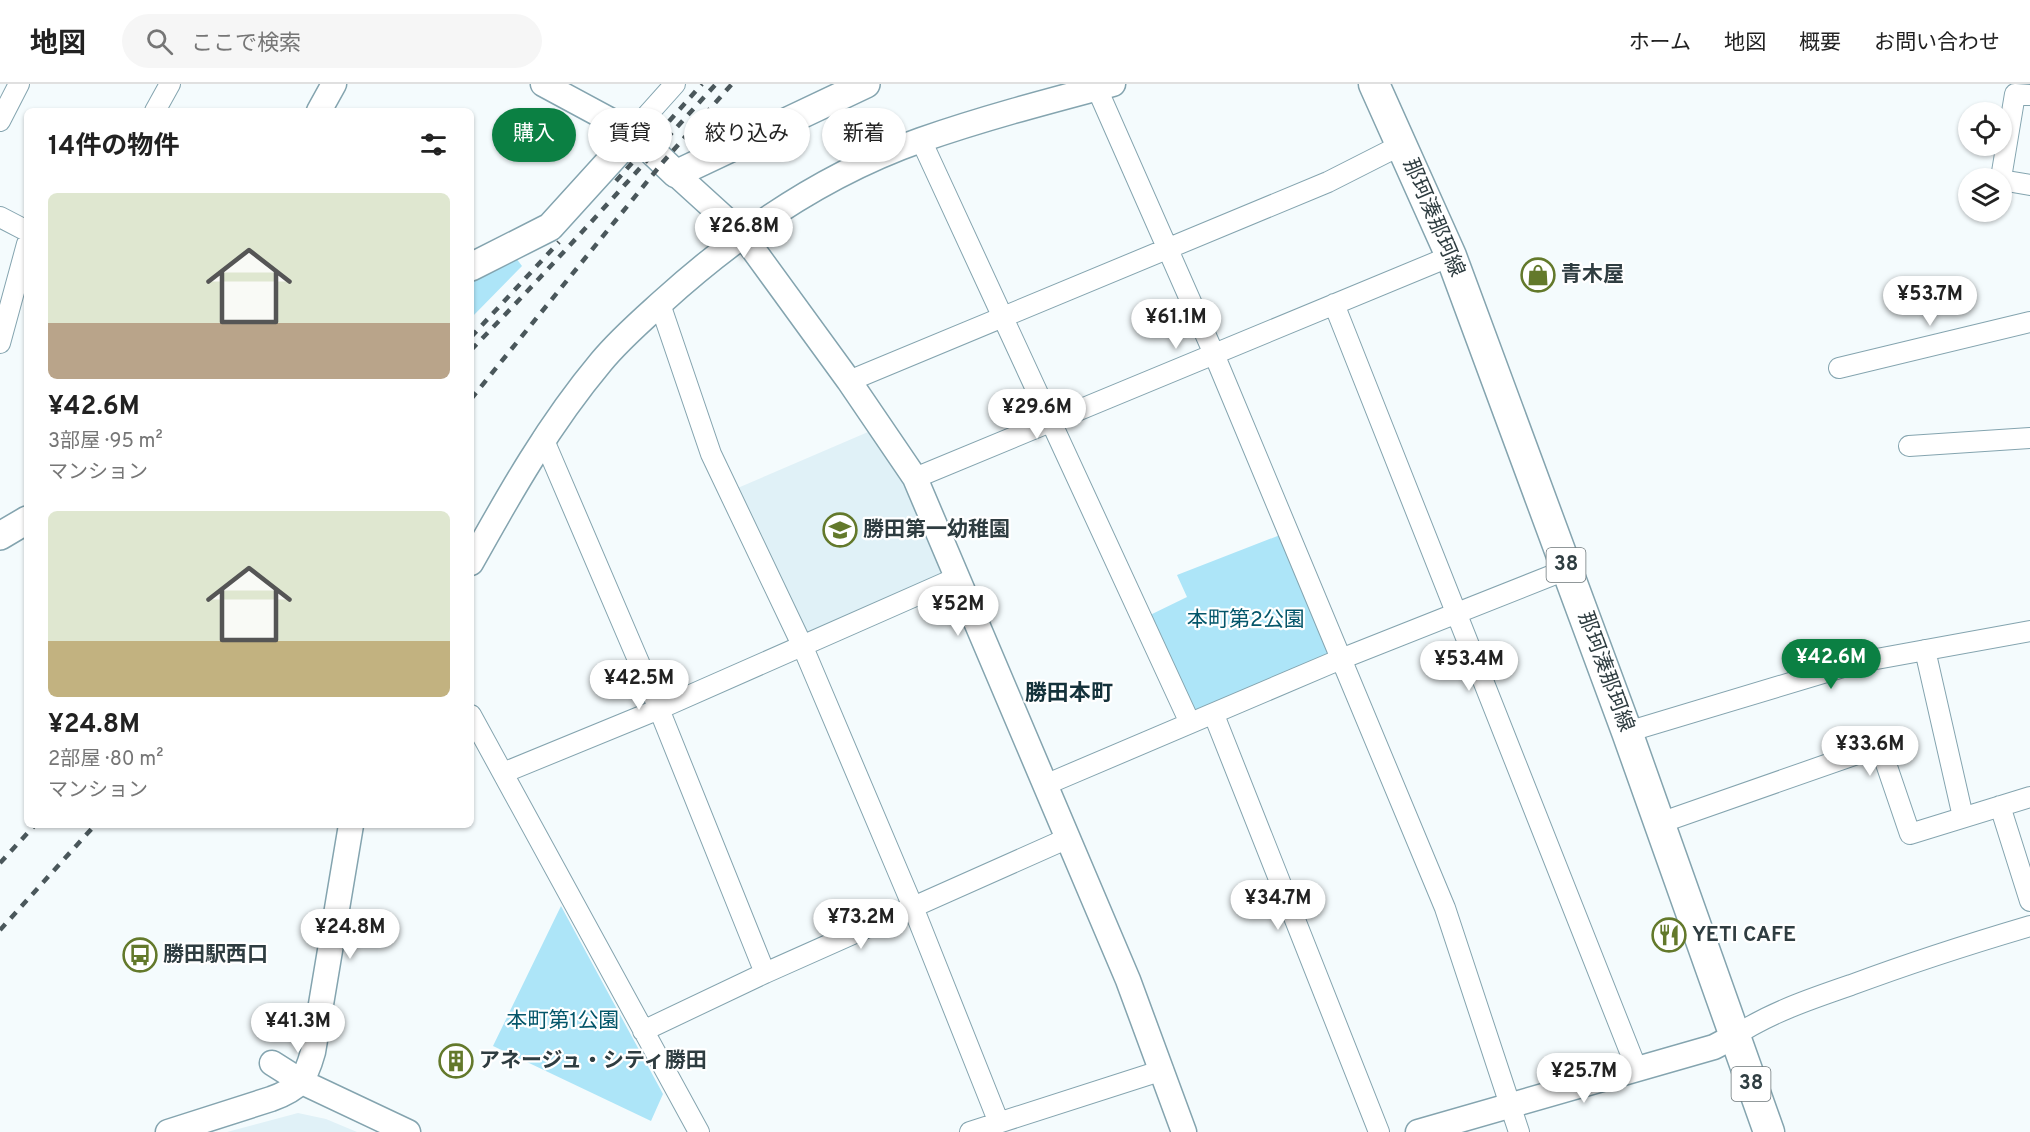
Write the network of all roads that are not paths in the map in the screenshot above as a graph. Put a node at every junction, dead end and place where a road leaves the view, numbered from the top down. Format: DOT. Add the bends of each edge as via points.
graph roads {
  1 [pos="19,84"];
  2 [pos="170,84"];
  3 [pos="334,84"];
  4 [pos="543,84"];
  5 [pos="675,84"];
  6 [pos="866,84"];
  7 [pos="1374,84"];
  8 [pos="1102,85"];
  9 [pos="2030,95"];
  10 [pos="157,108"];
  11 [pos="322,108"];
  12 [pos="588,108"];
  13 [pos="654,108"];
  14 [pos="0,121"];
  15 [pos="921,140"];
  16 [pos="1401,145"];
  17 [pos="609,162"];
  18 [pos="663,162"];
  19 [pos="2003,168"];
  20 [pos="676,174"];
  21 [pos="2012,181"];
  22 [pos="2030,185"];
  23 [pos="0,217"];
  24 [pos="24,229"];
  25 [pos="742,234"];
  26 [pos="1167,249"];
  27 [pos="24,255"];
  28 [pos="1450,256"];
  29 [pos="474,265"];
  30 [pos="660,304"];
  31 [pos="1334,304"];
  32 [pos="1002,317"];
  33 [pos="2030,322"];
  34 [pos="0,343"];
  35 [pos="1214,354"];
  36 [pos="1839,368"];
  37 [pos="849,381"];
  38 [pos="1050,422"];
  39 [pos="543,438"];
  40 [pos="2030,438"];
  41 [pos="1909,446"];
  42 [pos="915,478"];
  43 [pos="24,522"];
  44 [pos="0,536"];
  45 [pos="474,558"];
  46 [pos="1568,569"];
  47 [pos="956,579"];
  48 [pos="1458,611"];
  49 [pos="2030,631"];
  50 [pos="802,645"];
  51 [pos="1925,650"];
  52 [pos="1341,659"];
  53 [pos="659,710"];
  54 [pos="1214,715"];
  55 [pos="474,720"];
  56 [pos="1190,723"];
  57 [pos="1627,732"];
  58 [pos="503,773"];
  59 [pos="1045,785"];
  60 [pos="2030,796"];
  61 [pos="2000,806"];
  62 [pos="1963,817"];
  63 [pos="1660,823"];
  64 [pos="351,828"];
  65 [pos="1066,839"];
  66 [pos="2030,901"];
  67 [pos="913,907"];
  68 [pos="2030,926"];
  69 [pos="765,973"];
  70 [pos="643,1031"];
  71 [pos="1733,1037"];
  72 [pos="272,1063"];
  73 [pos="1636,1067"];
  74 [pos="1163,1070"];
  75 [pos="303,1082"];
  76 [pos="1511,1104"];
  77 [pos="999,1123"];
  78 [pos="168,1132"];
  79 [pos="408,1132"];
  80 [pos="699,1132"];
  81 [pos="970,1132"];
  82 [pos="1184,1132"];
  83 [pos="1379,1132"];
  84 [pos="1418,1132"];
  85 [pos="1519,1132"];
  86 [pos="1769,1132"];
  1 -- 14 [label="street"];
  2 -- 10 [label="street"];
  3 -- 11 [label="street"];
  4 -- 12 [label="street"];
  5 -- 13 [label="street"];
  6 -- 20 [label="main road"];
  7 -- 16 [label="main road, 那珂湊那珂線 / 38"];
  8 -- 15 [label="street"];
  8 -- 26 [label="street"];
  9 -- 19 [label="street" via="2015,94"];
  15 -- 25 [label="street" via="856,167"];
  15 -- 32 [label="street"];
  16 -- 26 [label="street" via="1328,182"];
  16 -- 28 [label="main road, 那珂湊那珂線 / 38"];
  17 -- 29 [label="main road" via="550,227"];
  18 -- 20 [label="main road"];
  20 -- 25 [label="street"];
  21 -- 22 [label="street"];
  23 -- 24 [label="street"];
  25 -- 30 [label="street"];
  25 -- 37 [label="street"];
  26 -- 32 [label="street"];
  26 -- 35 [label="street"];
  27 -- 34 [label="street"];
  28 -- 31 [label="street"];
  28 -- 46 [label="main road, 那珂湊那珂線 / 38"];
  30 -- 39 [label="street" via="602,360"];
  30 -- 50 [label="street" via="711,454"];
  31 -- 35 [label="street"];
  31 -- 48 [label="street"];
  32 -- 37 [label="street"];
  32 -- 38 [label="street"];
  33 -- 36 [label="street"];
  35 -- 38 [label="street"];
  35 -- 52 [label="street"];
  37 -- 42 [label="street"];
  38 -- 42 [label="street"];
  38 -- 56 [label="street"];
  39 -- 45 [label="street"];
  39 -- 53 [label="street"];
  40 -- 41 [label="street"];
  42 -- 47 [label="street"];
  43 -- 44 [label="main road"];
  46 -- 48 [label="street"];
  46 -- 57 [label="main road, 那珂湊那珂線 / 38"];
  47 -- 50 [label="street"];
  47 -- 59 [label="street"];
  48 -- 52 [label="street"];
  48 -- 73 [label="street"];
  49 -- 51 [label="street"];
  50 -- 53 [label="street"];
  50 -- 67 [label="street"];
  51 -- 57 [label="street" via="1860,662"];
  51 -- 62 [label="street"];
  52 -- 54 [label="street"];
  52 -- 76 [label="street" via="1445,908"];
  53 -- 58 [label="street"];
  53 -- 69 [label="street"];
  54 -- 56 [label="street"];
  54 -- 83 [label="street"];
  55 -- 58 [label="street"];
  56 -- 59 [label="street"];
  57 -- 63 [label="main road, 那珂湊那珂線 / 38"];
  58 -- 70 [label="street"];
  59 -- 65 [label="street"];
  60 -- 61 [label="street"];
  61 -- 62 [label="street"];
  61 -- 66 [label="street"];
  62 -- 63 [label="street" via="1910,834 1880,746"];
  63 -- 71 [label="main road, 那珂湊那珂線 / 38"];
  64 -- 75 [label="street" via="314,1052"];
  65 -- 67 [label="street"];
  65 -- 74 [label="street"];
  67 -- 69 [label="street"];
  67 -- 77 [label="street"];
  68 -- 71 [label="street" via="1942,951 1798,1004"];
  69 -- 70 [label="street"];
  70 -- 80 [label="street"];
  71 -- 73 [label="street" via="1714,1047"];
  71 -- 86 [label="main road, 那珂湊那珂線 / 38"];
  72 -- 75 [label="street"];
  73 -- 76 [label="street"];
  74 -- 77 [label="street"];
  74 -- 82 [label="street"];
  75 -- 78 [label="street" via="271,1099"];
  75 -- 79 [label="street"];
  76 -- 84 [label="street"];
  76 -- 85 [label="street"];
  77 -- 81 [label="street"];
}
